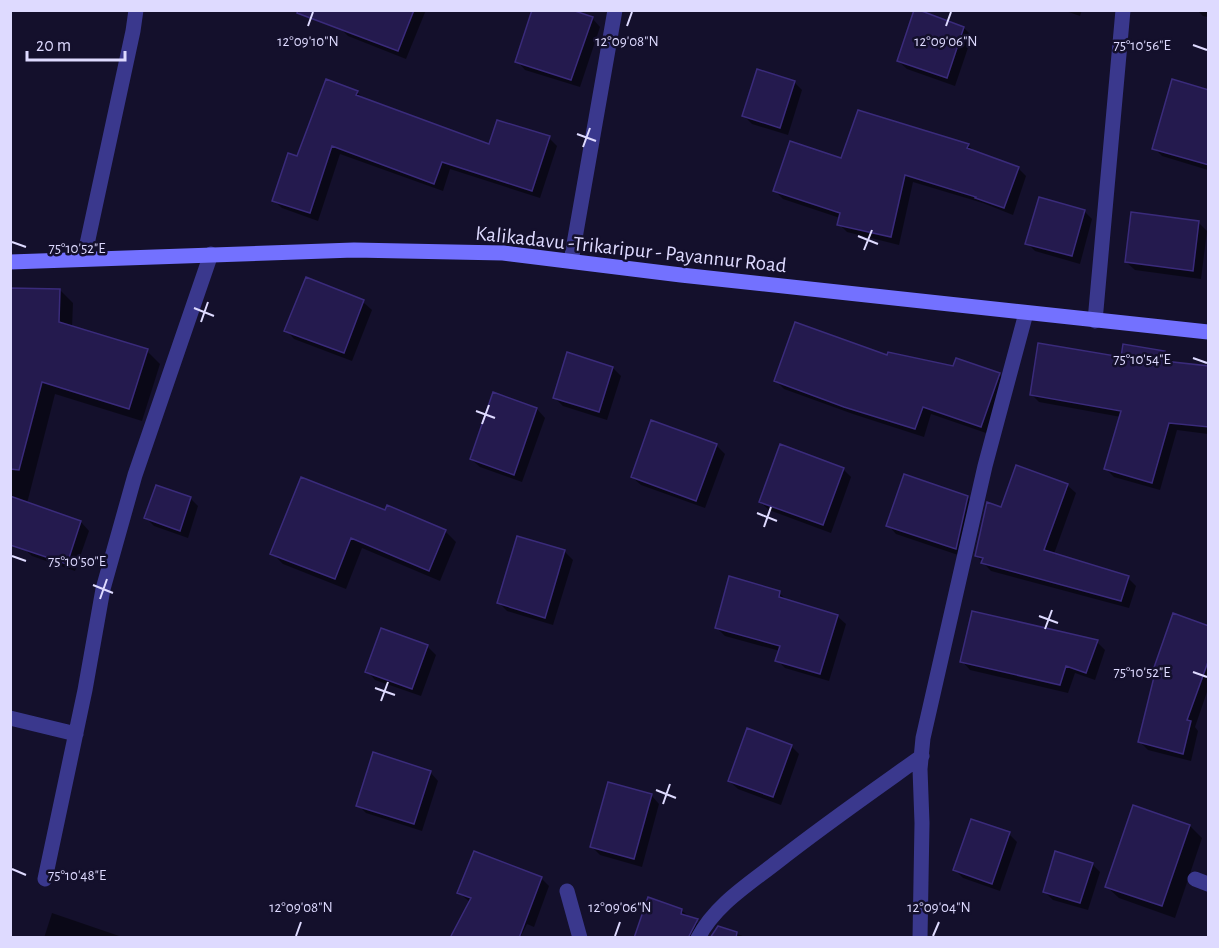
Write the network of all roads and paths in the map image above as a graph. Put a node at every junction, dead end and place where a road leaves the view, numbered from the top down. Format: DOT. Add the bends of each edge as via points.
graph roads {
  1 [pos="136,10"];
  2 [pos="615,10"];
  3 [pos="1123,10"];
  4 [pos="211,254"];
  5 [pos="84,258"];
  6 [pos="571,261"];
  7 [pos="10,262"];
  8 [pos="1026,313"];
  9 [pos="1095,321"];
  10 [pos="1209,332"];
  11 [pos="10,717"];
  12 [pos="76,734"];
  13 [pos="922,756"];
  14 [pos="45,879"];
  15 [pos="567,891"];
  16 [pos="580,938"];
  17 [pos="698,938"];
  18 [pos="920,938"];
  1 -- 5 [label="street"];
  2 -- 6 [label="street"];
  3 -- 9 [label="street"];
  4 -- 5 [label="main road, Kalikadavu -Trikaripur - Payannur Road"];
  4 -- 6 [label="main road, Kalikadavu -Trikaripur - Payannur Road" via="354,250 503,253"];
  4 -- 12 [label="street" via="135,475 106,577"];
  5 -- 7 [label="main road, Kalikadavu -Trikaripur - Payannur Road"];
  6 -- 8 [label="main road, Kalikadavu -Trikaripur - Payannur Road"];
  8 -- 9 [label="main road, Kalikadavu -Trikaripur - Payannur Road"];
  8 -- 13 [label="street" via="985,466 929,705"];
  9 -- 10 [label="main road, Kalikadavu -Trikaripur - Payannur Road"];
  11 -- 12 [label="street"];
  12 -- 14 [label="street"];
  13 -- 17 [label="street" via="737,893 706,923"];
  13 -- 18 [label="street"];
  15 -- 16 [label="street"];
}
